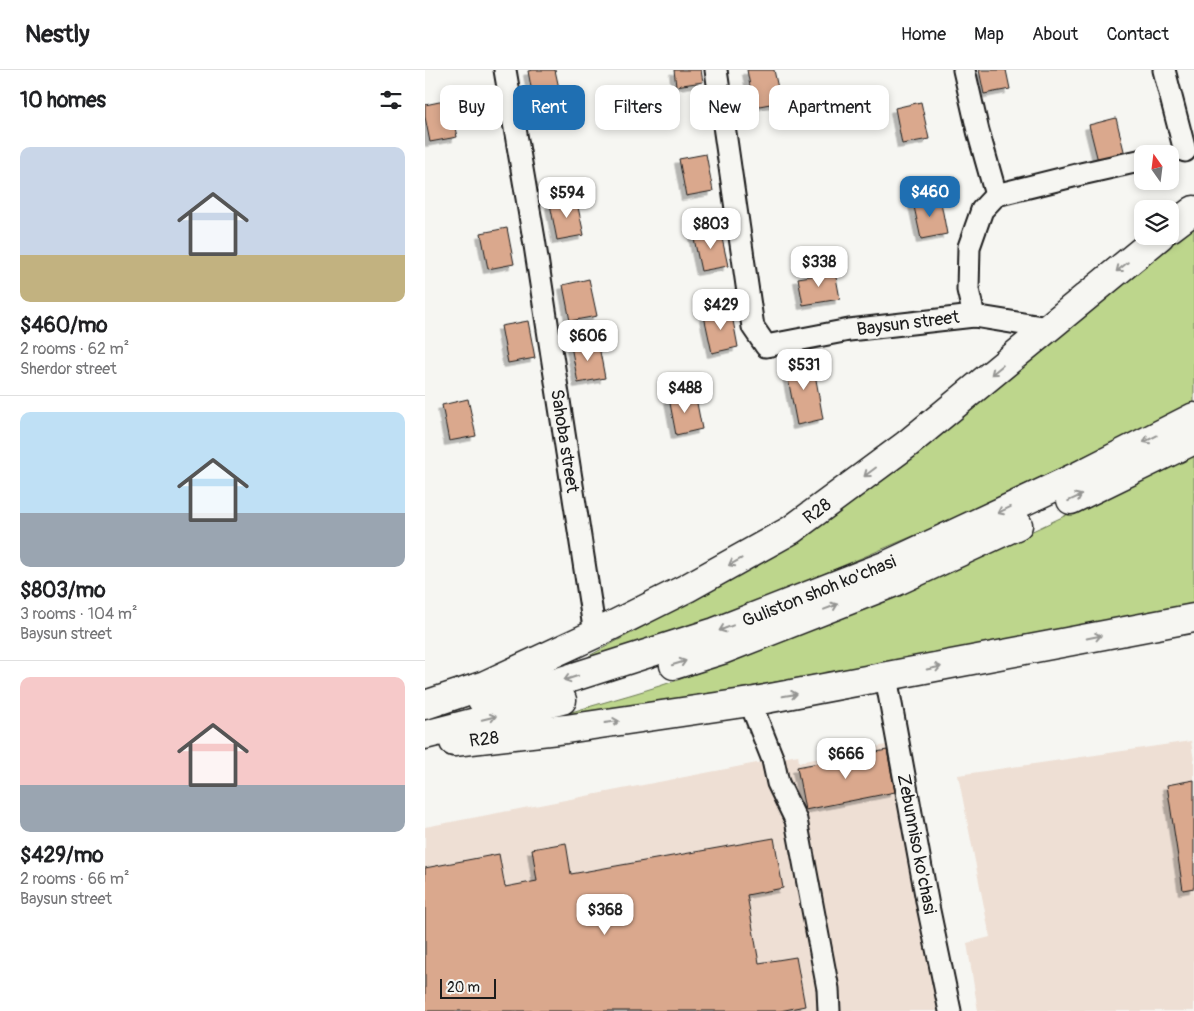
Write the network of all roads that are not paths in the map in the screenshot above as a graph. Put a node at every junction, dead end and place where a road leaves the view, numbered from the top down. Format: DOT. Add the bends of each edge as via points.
graph roads {
  1 [pos="505,70"];
  2 [pos="716,70"];
  3 [pos="964,70"];
  4 [pos="1164,70"];
  5 [pos="1183,152"];
  6 [pos="1134,162"];
  7 [pos="996,195"];
  8 [pos="1194,210"];
  9 [pos="1179,221"];
  10 [pos="1149,245"];
  11 [pos="975,316"];
  12 [pos="1048,328"];
  13 [pos="1194,417"];
  14 [pos="1194,440"];
  15 [pos="1194,618"];
  16 [pos="595,634"];
  17 [pos="886,677"];
  18 [pos="751,702"];
  19 [pos="425,705"];
  20 [pos="425,713"];
  21 [pos="425,735"];
  22 [pos="425,746"];
  23 [pos="829,1011"];
  24 [pos="950,1011"];
  1 -- 16 [label="street, Sahoba street"];
  2 -- 11 [label="street, Baysun street" via="753,327 766,346 849,330"];
  3 -- 7 [label="street"];
  4 -- 5 [label="street"];
  6 -- 7 [label="street"];
  7 -- 11 [label="street" via="982,210 969,247 968,290"];
  8 -- 9 [label="main road"];
  10 -- 12 [label="main road, R28, one-way"];
  11 -- 12 [label="street"];
  12 -- 16 [label="main road, R28, one-way" via="906,445 791,530"];
  13 -- 20 [label="main road, Guliston shoh ko'chasi, one-way" via="1078,476 887,565 715,632 558,682"];
  21 -- 14 [label="main road, Guliston shoh ko'chasi, one-way" via="564,699 722,650 895,582"];
  17 -- 15 [label="main road, R28, one-way"];
  16 -- 19 [label="main road, R28" via="485,685"];
  18 -- 17 [label="main road, R28, one-way"];
  17 -- 24 [label="street, Zebunniso ko'chasi"];
  22 -- 18 [label="main road, R28, one-way"];
  18 -- 23 [label="street" via="773,760 778,783 796,820 828,989"];
}
